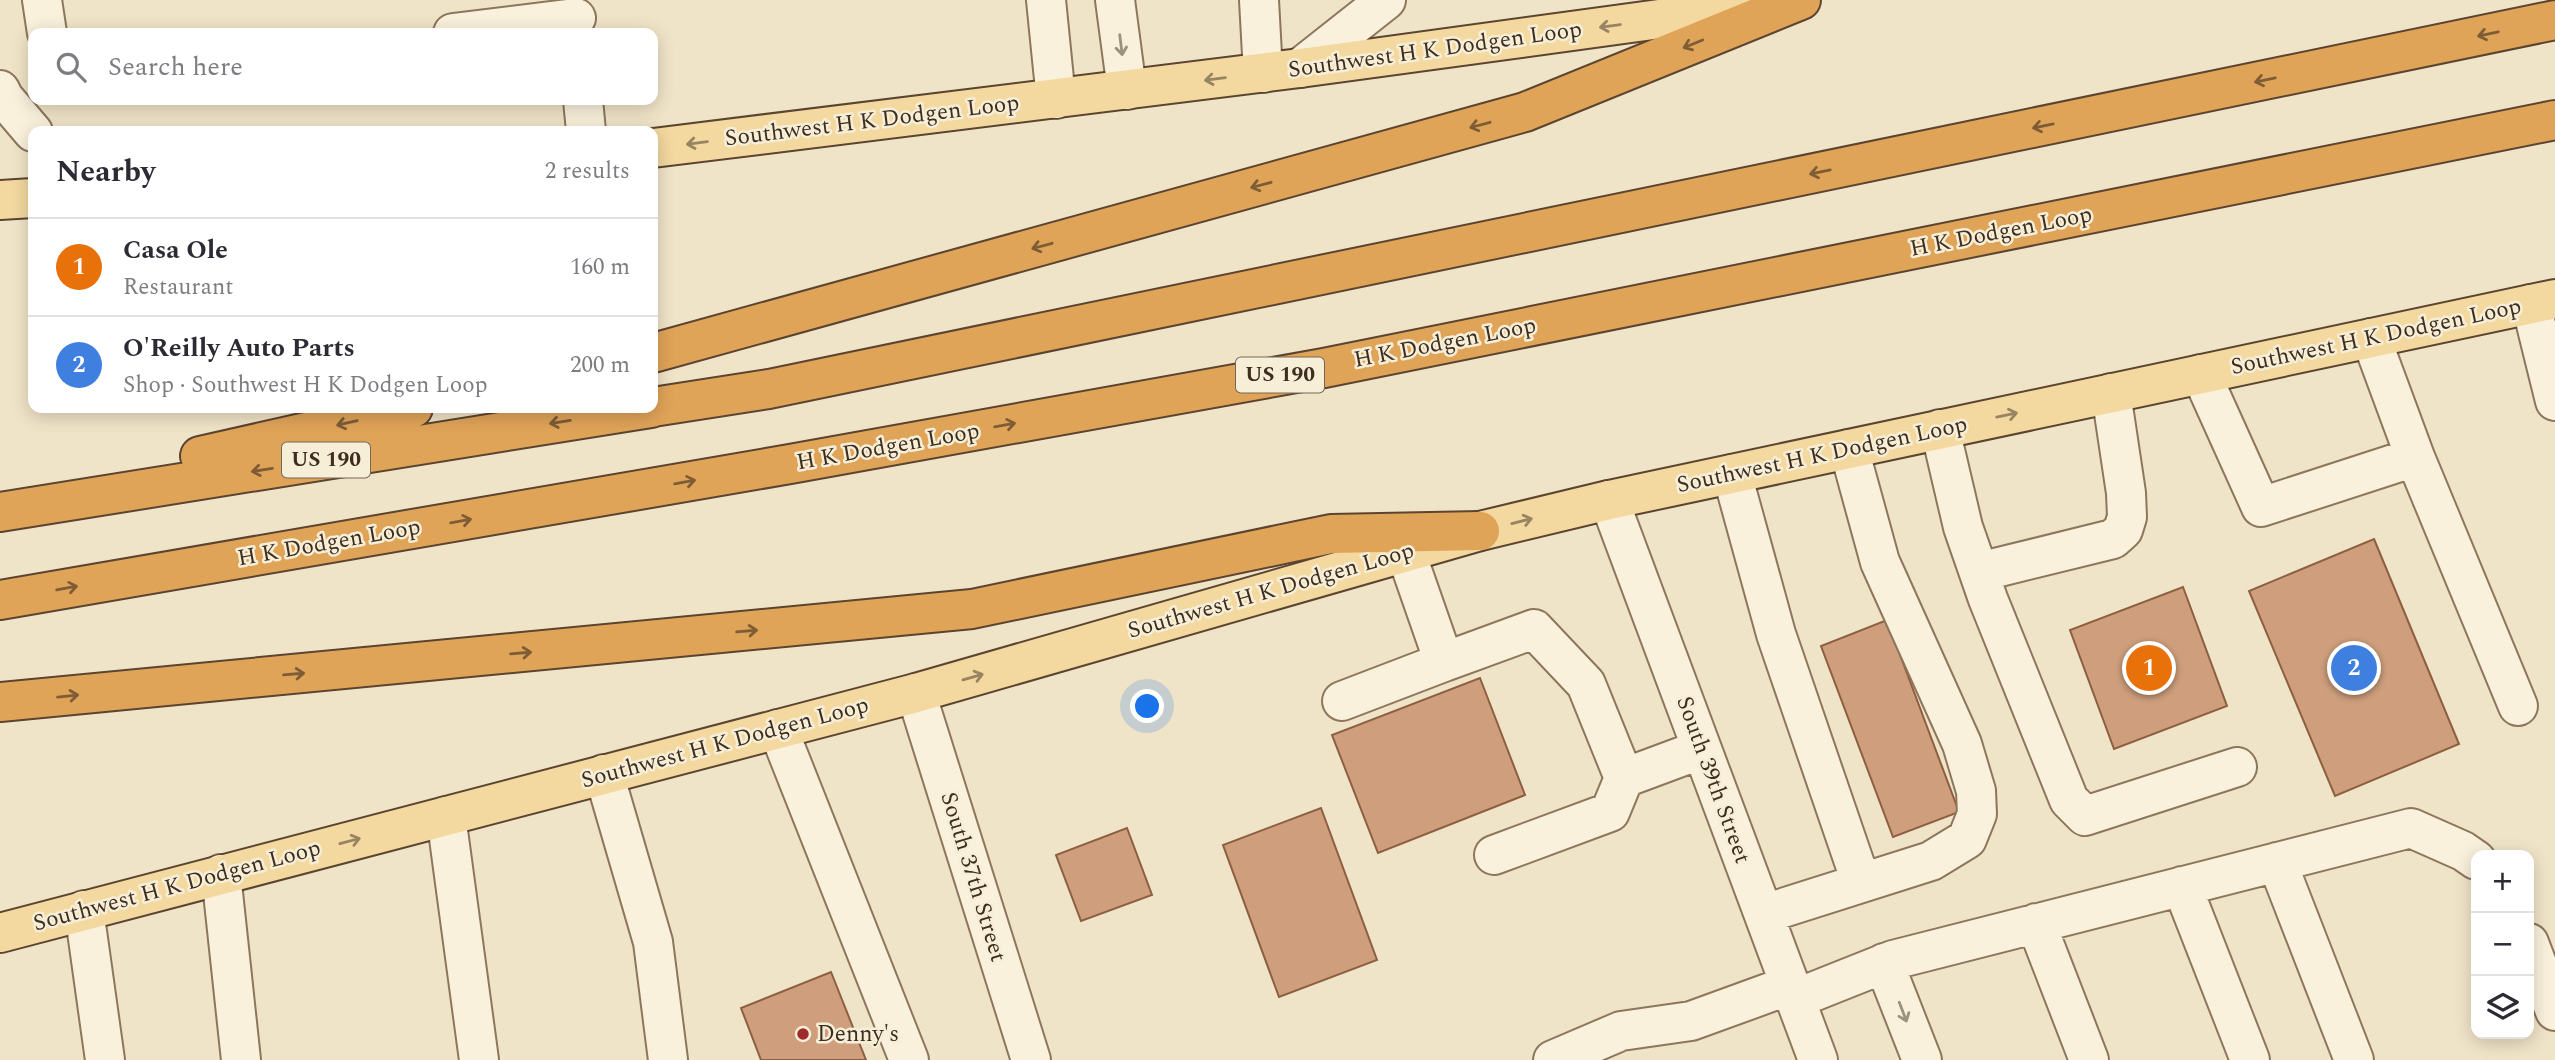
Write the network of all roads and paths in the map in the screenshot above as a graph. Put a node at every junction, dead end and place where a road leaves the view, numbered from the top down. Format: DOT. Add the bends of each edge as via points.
graph roads {
  1 [pos="42,0"];
  2 [pos="1046,0"];
  3 [pos="1115,0"];
  4 [pos="1259,0"];
  5 [pos="1386,0"];
  6 [pos="1800,0"];
  7 [pos="576,17"];
  8 [pos="2555,20"];
  9 [pos="46,28"];
  10 [pos="491,28"];
  11 [pos="1300,68"];
  12 [pos="1262,73"];
  13 [pos="0,90"];
  14 [pos="1127,90"];
  15 [pos="1056,99"];
  16 [pos="583,105"];
  17 [pos="2555,120"];
  18 [pos="28,126"];
  19 [pos="586,126"];
  20 [pos="658,147"];
  21 [pos="28,198"];
  22 [pos="0,200"];
  23 [pos="2543,301"];
  24 [pos="2371,338"];
  25 [pos="658,352"];
  26 [pos="2201,374"];
  27 [pos="2111,393"];
  28 [pos="2555,401"];
  29 [pos="658,407"];
  30 [pos="392,413"];
  31 [pos="621,413"];
  32 [pos="1940,429"];
  33 [pos="1849,449"];
  34 [pos="2415,457"];
  35 [pos="1732,474"];
  36 [pos="1609,500"];
  37 [pos="0,501"];
  38 [pos="0,512"];
  39 [pos="1480,531"];
  40 [pos="1406,552"];
  41 [pos="1979,572"];
  42 [pos="0,600"];
  43 [pos="1444,662"];
  44 [pos="916,693"];
  45 [pos="1342,701"];
  46 [pos="0,702"];
  47 [pos="2518,706"];
  48 [pos="778,729"];
  49 [pos="1702,749"];
  50 [pos="2237,767"];
  51 [pos="604,774"];
  52 [pos="1624,778"];
  53 [pos="446,816"];
  54 [pos="1494,855"];
  55 [pos="2471,857"];
  56 [pos="2277,862"];
  57 [pos="221,874"];
  58 [pos="1861,882"];
  59 [pos="2182,886"];
  60 [pos="84,910"];
  61 [pos="1763,914"];
  62 [pos="2036,923"];
  63 [pos="0,933"];
  64 [pos="2534,956"];
  65 [pos="1884,963"];
  66 [pos="1793,992"];
  67 [pos="2555,1011"];
  68 [pos="105,1060"];
  69 [pos="241,1060"];
  70 [pos="479,1060"];
  71 [pos="668,1060"];
  72 [pos="909,1060"];
  73 [pos="1031,1060"];
  74 [pos="1553,1060"];
  75 [pos="1818,1060"];
  76 [pos="1922,1060"];
  77 [pos="2089,1060"];
  78 [pos="2250,1060"];
  79 [pos="2354,1060"];
  1 -- 9 [label="street"];
  2 -- 15 [label="street"];
  3 -- 14 [label="street, one-way"];
  4 -- 12 [label="street"];
  5 -- 11 [label="street"];
  6 -- 11 [label="main road, Southwest H K Dodgen Loop, one-way"];
  6 -- 25 [label="highway, one-way" via="1525,112"];
  7 -- 10 [label="street"];
  8 -- 29 [label="highway, US 190, one-way" via="769,389"];
  11 -- 12 [label="main road, Southwest H K Dodgen Loop"];
  12 -- 14 [label="main road, Southwest H K Dodgen Loop, one-way"];
  13 -- 18 [label="street"];
  14 -- 15 [label="main road, Southwest H K Dodgen Loop"];
  15 -- 20 [label="main road, Southwest H K Dodgen Loop, one-way"];
  16 -- 19 [label="street"];
  42 -- 17 [label="highway, H K Dodgen Loop / US 190, one-way" via="1324,368"];
  21 -- 22 [label="main road"];
  23 -- 24 [label="main road, Southwest H K Dodgen Loop"];
  23 -- 28 [label="street"];
  24 -- 26 [label="main road, Southwest H K Dodgen Loop"];
  24 -- 34 [label="street"];
  26 -- 27 [label="main road, Southwest H K Dodgen Loop"];
  26 -- 34 [label="street" via="2261,508"];
  32 -- 27 [label="main road, Southwest H K Dodgen Loop, one-way"];
  27 -- 41 [label="street" via="2126,493 2123,530 2113,539"];
  30 -- 37 [label="highway, one-way"];
  31 -- 38 [label="highway, US 190, one-way"];
  32 -- 33 [label="main road, Southwest H K Dodgen Loop"];
  32 -- 41 [label="street" via="1963,527"];
  33 -- 35 [label="main road, Southwest H K Dodgen Loop"];
  33 -- 58 [label="street" via="1880,562 1962,744 1976,791 1977,814 1967,839 1931,861"];
  34 -- 47 [label="street"];
  35 -- 36 [label="main road, Southwest H K Dodgen Loop"];
  35 -- 58 [label="street" via="1776,634"];
  39 -- 36 [label="main road, Southwest H K Dodgen Loop, one-way"];
  36 -- 49 [label="street, South 39th Street"];
  39 -- 40 [label="main road, Southwest H K Dodgen Loop"];
  46 -- 39 [label="highway, one-way" via="972,609 1331,534"];
  40 -- 43 [label="street"];
  44 -- 40 [label="main road, Southwest H K Dodgen Loop, one-way"];
  41 -- 50 [label="street" via="2069,800 2085,816"];
  43 -- 45 [label="street"];
  43 -- 52 [label="street" via="1534,629 1586,684"];
  44 -- 48 [label="main road, Southwest H K Dodgen Loop"];
  44 -- 73 [label="street, South 37th Street"];
  48 -- 51 [label="main road, Southwest H K Dodgen Loop"];
  48 -- 72 [label="street"];
  49 -- 52 [label="street"];
  49 -- 61 [label="street, South 39th Street"];
  51 -- 53 [label="main road, Southwest H K Dodgen Loop"];
  51 -- 71 [label="street" via="653,942"];
  52 -- 54 [label="street" via="1610,812"];
  57 -- 53 [label="main road, Southwest H K Dodgen Loop, one-way"];
  53 -- 70 [label="street"];
  55 -- 56 [label="street" via="2412,828"];
  56 -- 59 [label="street"];
  56 -- 79 [label="street"];
  57 -- 60 [label="main road, Southwest H K Dodgen Loop"];
  57 -- 69 [label="street"];
  58 -- 61 [label="street"];
  59 -- 62 [label="street"];
  59 -- 78 [label="street"];
  60 -- 63 [label="main road, Southwest H K Dodgen Loop"];
  60 -- 68 [label="street"];
  61 -- 66 [label="street, South 39th Street"];
  62 -- 65 [label="street"];
  62 -- 77 [label="street"];
  64 -- 67 [label="street"];
  65 -- 66 [label="street"];
  65 -- 76 [label="street, one-way"];
  66 -- 74 [label="street" via="1691,1021 1621,1031"];
  66 -- 75 [label="street, South 39th Street"];
}
